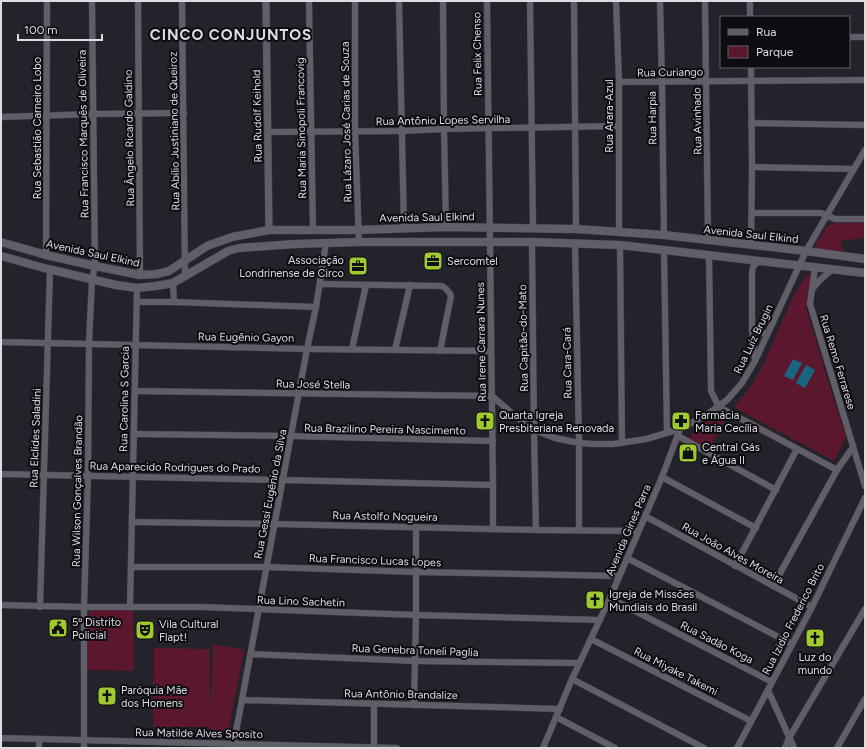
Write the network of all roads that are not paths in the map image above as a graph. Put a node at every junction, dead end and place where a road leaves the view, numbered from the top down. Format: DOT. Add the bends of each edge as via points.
graph roads {
  1 [pos="47,1"];
  2 [pos="92,1"];
  3 [pos="138,1"];
  4 [pos="182,1"];
  5 [pos="266,1"];
  6 [pos="309,1"];
  7 [pos="355,1"];
  8 [pos="400,1"];
  9 [pos="443,1"];
  10 [pos="487,1"];
  11 [pos="530,1"];
  12 [pos="574,1"];
  13 [pos="616,1"];
  14 [pos="660,1"];
  15 [pos="705,1"];
  16 [pos="750,1"];
  17 [pos="750,16"];
  18 [pos="850,37"];
  19 [pos="865,37"];
  20 [pos="751,68"];
  21 [pos="751,80"];
  22 [pos="865,80"];
  23 [pos="706,81"];
  24 [pos="619,82"];
  25 [pos="662,82"];
  26 [pos="138,113"];
  27 [pos="184,113"];
  28 [pos="93,114"];
  29 [pos="47,115"];
  30 [pos="1,117"];
  31 [pos="751,123"];
  32 [pos="865,125"];
  33 [pos="575,126"];
  34 [pos="619,126"];
  35 [pos="531,127"];
  36 [pos="444,129"];
  37 [pos="488,129"];
  38 [pos="355,131"];
  39 [pos="402,131"];
  40 [pos="268,132"];
  41 [pos="311,132"];
  42 [pos="865,150"];
  43 [pos="752,167"];
  44 [pos="854,168"];
  45 [pos="752,212"];
  46 [pos="826,216"];
  47 [pos="865,219"];
  48 [pos="446,227"];
  49 [pos="404,228"];
  50 [pos="490,228"];
  51 [pos="533,228"];
  52 [pos="576,229"];
  53 [pos="269,230"];
  54 [pos="313,230"];
  55 [pos="358,230"];
  56 [pos="619,232"];
  57 [pos="664,235"];
  58 [pos="708,240"];
  59 [pos="490,241"];
  60 [pos="1,242"];
  61 [pos="359,242"];
  62 [pos="532,242"];
  63 [pos="326,243"];
  64 [pos="574,243"];
  65 [pos="620,245"];
  66 [pos="751,245"];
  67 [pos="664,250"];
  68 [pos="806,251"];
  69 [pos="46,255"];
  70 [pos="709,255"];
  71 [pos="1,256"];
  72 [pos="865,259"];
  73 [pos="185,261"];
  74 [pos="758,261"];
  75 [pos="798,265"];
  76 [pos="95,266"];
  77 [pos="815,268"];
  78 [pos="50,270"];
  79 [pos="832,270"];
  80 [pos="865,273"];
  81 [pos="140,275"];
  82 [pos="185,276"];
  83 [pos="92,279"];
  84 [pos="173,283"];
  85 [pos="320,284"];
  86 [pos="366,285"];
  87 [pos="410,285"];
  88 [pos="138,288"];
  89 [pos="813,288"];
  90 [pos="137,302"];
  91 [pos="174,302"];
  92 [pos="316,307"];
  93 [pos="752,329"];
  94 [pos="767,333"];
  95 [pos="1,342"];
  96 [pos="48,343"];
  97 [pos="89,344"];
  98 [pos="136,344"];
  99 [pos="307,349"];
  100 [pos="352,349"];
  101 [pos="395,350"];
  102 [pos="440,351"];
  103 [pos="491,351"];
  104 [pos="755,362"];
  105 [pos="135,391"];
  106 [pos="299,394"];
  107 [pos="492,396"];
  108 [pos="719,406"];
  109 [pos="680,429"];
  110 [pos="534,430"];
  111 [pos="667,432"];
  112 [pos="134,434"];
  113 [pos="291,436"];
  114 [pos="678,436"];
  115 [pos="493,442"];
  116 [pos="579,443"];
  117 [pos="622,443"];
  118 [pos="853,446"];
  119 [pos="797,449"];
  120 [pos="837,470"];
  121 [pos="1,474"];
  122 [pos="44,475"];
  123 [pos="88,476"];
  124 [pos="133,477"];
  125 [pos="662,477"];
  126 [pos="283,480"];
  127 [pos="493,485"];
  128 [pos="865,486"];
  129 [pos="776,490"];
  130 [pos="865,498"];
  131 [pos="644,516"];
  132 [pos="132,522"];
  133 [pos="275,524"];
  134 [pos="416,526"];
  135 [pos="493,528"];
  136 [pos="756,528"];
  137 [pos="536,530"];
  138 [pos="579,530"];
  139 [pos="638,531"];
  140 [pos="627,558"];
  141 [pos="735,566"];
  142 [pos="131,567"];
  143 [pos="267,567"];
  144 [pos="416,572"];
  145 [pos="619,576"];
  146 [pos="773,586"];
  147 [pos="610,598"];
  148 [pos="1,605"];
  149 [pos="40,607"];
  150 [pos="84,607"];
  151 [pos="130,607"];
  152 [pos="812,607"];
  153 [pos="865,609"];
  154 [pos="258,610"];
  155 [pos="416,615"];
  156 [pos="600,620"];
  157 [pos="591,639"];
  158 [pos="792,644"];
  159 [pos="251,654"];
  160 [pos="415,661"];
  161 [pos="579,663"];
  162 [pos="572,679"];
  163 [pos="772,682"];
  164 [pos="768,690"];
  165 [pos="865,699"];
  166 [pos="242,700"];
  167 [pos="374,704"];
  168 [pos="414,705"];
  169 [pos="560,709"];
  170 [pos="556,717"];
  171 [pos="751,722"];
  172 [pos="1,738"];
  173 [pos="789,738"];
  174 [pos="39,739"];
  175 [pos="84,740"];
  176 [pos="129,745"];
  177 [pos="233,746"];
  178 [pos="39,748"];
  179 [pos="84,748"];
  180 [pos="374,748"];
  181 [pos="397,748"];
  182 [pos="543,748"];
  183 [pos="615,748"];
  184 [pos="704,748"];
  185 [pos="737,748"];
  186 [pos="785,748"];
  187 [pos="794,748"];
  188 [pos="837,748"];
  1 -- 29 [label="street, Rua Sebastião Carneiro Lobo"];
  2 -- 28 [label="street, Rua Francisco Marquês de Oliveira"];
  3 -- 26 [label="street, Rua Ângelo Ricardo Galdino"];
  4 -- 27 [label="street, Rua Abílio Justiniano de Queiroz"];
  5 -- 40 [label="street, Rua Rudolf Keihold"];
  6 -- 41 [label="street, Rua Maria Sinopoli Francovig"];
  7 -- 38 [label="street, Rua Lázaro José Carias de Souza"];
  8 -- 39 [label="street"];
  9 -- 36 [label="street"];
  10 -- 37 [label="street, Rua Felix Chenso"];
  11 -- 35 [label="street"];
  12 -- 33 [label="street"];
  13 -- 24 [label="street, Rua Arara-Azul"];
  14 -- 25 [label="street, Rua Harpia"];
  15 -- 23 [label="street, Rua Avinhado"];
  16 -- 17 [label="street"];
  18 -- 19 [label="street"];
  20 -- 21 [label="street"];
  21 -- 22 [label="street, Rua Curiango"];
  21 -- 23 [label="street, Rua Curiango"];
  21 -- 31 [label="street"];
  23 -- 25 [label="street, Rua Curiango"];
  23 -- 58 [label="street, Rua Avinhado"];
  24 -- 25 [label="street, Rua Curiango"];
  24 -- 34 [label="street, Rua Arara-Azul"];
  25 -- 57 [label="street, Rua Harpia"];
  26 -- 27 [label="street"];
  26 -- 28 [label="street"];
  26 -- 81 [label="street, Rua Ângelo Ricardo Galdino"];
  27 -- 73 [label="street, Rua Abílio Justiniano de Queiroz"];
  28 -- 29 [label="street"];
  28 -- 76 [label="street, Rua Francisco Marquês de Oliveira"];
  29 -- 30 [label="street"];
  29 -- 69 [label="street, Rua Sebastião Carneiro Lobo"];
  31 -- 32 [label="street"];
  31 -- 43 [label="street"];
  33 -- 34 [label="street, Rua Antônio Lopes Servilha"];
  33 -- 35 [label="street, Rua Antônio Lopes Servilha"];
  33 -- 52 [label="street"];
  34 -- 56 [label="street, Rua Arara-Azul"];
  35 -- 37 [label="street, Rua Antônio Lopes Servilha"];
  35 -- 51 [label="street"];
  36 -- 37 [label="street, Rua Antônio Lopes Servilha"];
  36 -- 39 [label="street, Rua Antônio Lopes Servilha"];
  36 -- 48 [label="street"];
  37 -- 50 [label="street, Rua Felix Chenso"];
  38 -- 39 [label="street, Rua Antônio Lopes Servilha"];
  38 -- 41 [label="street, Rua Antônio Lopes Servilha"];
  38 -- 55 [label="street, Rua Lázaro José Carias de Souza"];
  39 -- 49 [label="street"];
  40 -- 41 [label="street, Rua Antônio Lopes Servilha"];
  40 -- 53 [label="street, Rua Rudolf Keihold"];
  41 -- 54 [label="street, Rua Maria Sinopoli Francovig"];
  42 -- 44 [label="street, Rua Luíz Brugin"];
  43 -- 44 [label="street"];
  43 -- 45 [label="street"];
  44 -- 46 [label="street, Rua Luíz Brugin"];
  45 -- 46 [label="street" via="821,213"];
  45 -- 66 [label="street"];
  46 -- 47 [label="street" via="835,219"];
  46 -- 68 [label="street, Rua Luíz Brugin"];
  48 -- 49 [label="main road, Avenida Saul Elkind"];
  48 -- 50 [label="main road, Avenida Saul Elkind"];
  49 -- 55 [label="main road, Avenida Saul Elkind"];
  50 -- 51 [label="main road, Avenida Saul Elkind"];
  50 -- 59 [label="street, Rua Irene Carrara Nunes"];
  51 -- 52 [label="main road, Avenida Saul Elkind"];
  52 -- 56 [label="main road, Avenida Saul Elkind"];
  53 -- 54 [label="main road, Avenida Saul Elkind"];
  53 -- 73 [label="main road, Avenida Saul Elkind" via="232,237 207,246"];
  54 -- 55 [label="main road, Avenida Saul Elkind"];
  55 -- 61 [label="street, Rua Lázaro José Carias de Souza"];
  56 -- 57 [label="main road, Avenida Saul Elkind"];
  57 -- 58 [label="main road, Avenida Saul Elkind"];
  58 -- 66 [label="main road, Avenida Saul Elkind"];
  59 -- 61 [label="main road"];
  59 -- 62 [label="main road"];
  59 -- 103 [label="street, Rua Irene Carrara Nunes"];
  60 -- 69 [label="main road, Avenida Saul Elkind"];
  61 -- 63 [label="main road"];
  62 -- 64 [label="main road"];
  62 -- 110 [label="street, Rua Capitão-do-Mato"];
  63 -- 82 [label="main road" via="239,248 228,251"];
  63 -- 85 [label="street, Rua Gessi Eugênio da Silva"];
  64 -- 65 [label="main road"];
  64 -- 116 [label="street, Rua Cara-Cará"];
  65 -- 67 [label="main road"];
  65 -- 117 [label="street"];
  66 -- 68 [label="main road, Avenida Saul Elkind"];
  67 -- 70 [label="main road"];
  67 -- 111 [label="street"];
  68 -- 72 [label="main road, Avenida Saul Elkind"];
  68 -- 75 [label="street, Rua Luíz Brugin"];
  69 -- 76 [label="main road, Avenida Saul Elkind"];
  70 -- 74 [label="main road"];
  70 -- 108 [label="street" via="711,391"];
  71 -- 78 [label="main road"];
  73 -- 81 [label="main road, Avenida Saul Elkind" via="169,271"];
  73 -- 82 [label="street, Rua Abílio Justiniano de Queiroz"];
  74 -- 75 [label="main road"];
  74 -- 93 [label="street" via="752,272"];
  75 -- 77 [label="main road"];
  75 -- 94 [label="street, Rua Luíz Brugin"];
  76 -- 81 [label="main road, Avenida Saul Elkind"];
  76 -- 83 [label="street, Rua Wilson Gonçalves Brandão"];
  77 -- 79 [label="main road"];
  77 -- 89 [label="street, Rua Remo Ferrarese"];
  78 -- 83 [label="main road"];
  78 -- 96 [label="street, Rua Elclides Saladini"];
  79 -- 80 [label="main road"];
  79 -- 89 [label="street"];
  82 -- 84 [label="main road"];
  83 -- 88 [label="main road"];
  83 -- 97 [label="street, Rua Wilson Gonçalves Brandão"];
  84 -- 88 [label="main road"];
  84 -- 91 [label="street"];
  85 -- 86 [label="street"];
  85 -- 92 [label="street, Rua Gessi Eugênio da Silva"];
  86 -- 87 [label="street"];
  86 -- 100 [label="street"];
  87 -- 101 [label="street"];
  87 -- 102 [label="street" via="442,286 450,292"];
  88 -- 90 [label="street, Rua Carolina S Garcia"];
  89 -- 118 [label="street, Rua Remo Ferrarese" via="810,304"];
  90 -- 91 [label="street"];
  90 -- 98 [label="street, Rua Carolina S Garcia"];
  91 -- 92 [label="street"];
  92 -- 99 [label="street, Rua Gessi Eugênio da Silva"];
  93 -- 94 [label="street" via="759,333"];
  93 -- 104 [label="street"];
  94 -- 104 [label="street, Rua Luíz Brugin"];
  95 -- 96 [label="street, Rua Eugênio Gayon"];
  96 -- 97 [label="street, Rua Eugênio Gayon"];
  96 -- 122 [label="street, Rua Elclides Saladini"];
  97 -- 98 [label="street, Rua Eugênio Gayon"];
  97 -- 123 [label="street, Rua Wilson Gonçalves Brandão"];
  98 -- 99 [label="street, Rua Eugênio Gayon"];
  98 -- 105 [label="street, Rua Carolina S Garcia"];
  99 -- 100 [label="street, Rua Eugênio Gayon"];
  99 -- 106 [label="street, Rua Gessi Eugênio da Silva"];
  100 -- 101 [label="street, Rua Eugênio Gayon"];
  101 -- 102 [label="street, Rua Eugênio Gayon"];
  102 -- 103 [label="street, Rua Eugênio Gayon"];
  103 -- 107 [label="street, Rua Irene Carrara Nunes"];
  104 -- 108 [label="street, Rua Luíz Brugin" via="739,387"];
  105 -- 106 [label="street, Rua José Stella"];
  105 -- 112 [label="street, Rua Carolina S Garcia"];
  106 -- 107 [label="street, Rua José Stella"];
  106 -- 113 [label="street, Rua Gessi Eugênio da Silva"];
  107 -- 110 [label="street, Rua Luíz Brugin"];
  107 -- 115 [label="street, Rua Irene Carrara Nunes"];
  108 -- 109 [label="street, Rua Luíz Brugin"];
  108 -- 119 [label="street"];
  109 -- 111 [label="street, Rua Luíz Brugin"];
  109 -- 114 [label="street, Avenida Gines Parra"];
  110 -- 116 [label="street, Rua Luíz Brugin"];
  110 -- 137 [label="street, Rua Capitão-do-Mato"];
  111 -- 117 [label="street, Rua Luíz Brugin"];
  112 -- 113 [label="street, Rua Brazilino Pereira Nascimento"];
  112 -- 124 [label="street, Rua Carolina S Garcia"];
  113 -- 115 [label="street, Rua Brazilino Pereira Nascimento"];
  113 -- 126 [label="street, Rua Gessi Eugênio da Silva"];
  114 -- 125 [label="street, Avenida Gines Parra"];
  114 -- 129 [label="street"];
  115 -- 127 [label="street, Rua Irene Carrara Nunes"];
  116 -- 117 [label="street, Rua Luíz Brugin"];
  116 -- 138 [label="street, Rua Cara-Cará"];
  118 -- 120 [label="street"];
  118 -- 128 [label="street, Rua Remo Ferrarese"];
  119 -- 120 [label="street"];
  119 -- 129 [label="street"];
  120 -- 146 [label="street"];
  121 -- 122 [label="street, Rua Aparecido Rodrigues do Prado"];
  122 -- 123 [label="street, Rua Aparecido Rodrigues do Prado"];
  122 -- 149 [label="street, Rua Elclides Saladini"];
  123 -- 124 [label="street, Rua Aparecido Rodrigues do Prado"];
  123 -- 150 [label="street, Rua Wilson Gonçalves Brandão"];
  124 -- 126 [label="street, Rua Aparecido Rodrigues do Prado"];
  124 -- 132 [label="street, Rua Carolina S Garcia"];
  125 -- 131 [label="street, Avenida Gines Parra"];
  125 -- 136 [label="street"];
  126 -- 127 [label="street, Rua Aparecido Rodrigues do Prado"];
  126 -- 133 [label="street, Rua Gessi Eugênio da Silva"];
  127 -- 135 [label="street, Rua Irene Carrara Nunes"];
  129 -- 136 [label="street"];
  130 -- 152 [label="street, Rua Izidio Frederico Brito"];
  131 -- 139 [label="street, Avenida Gines Parra"];
  131 -- 141 [label="street, Rua João Alves Moreira"];
  132 -- 133 [label="street, Rua Astolfo Nogueira"];
  132 -- 142 [label="street, Rua Carolina S Garcia"];
  133 -- 134 [label="street, Rua Astolfo Nogueira"];
  133 -- 143 [label="street, Rua Gessi Eugênio da Silva"];
  134 -- 135 [label="street, Rua Astolfo Nogueira"];
  134 -- 144 [label="street"];
  135 -- 137 [label="street, Rua Astolfo Nogueira"];
  136 -- 141 [label="street"];
  137 -- 138 [label="street, Rua Astolfo Nogueira"];
  138 -- 139 [label="street, Rua Astolfo Nogueira"];
  139 -- 140 [label="street, Avenida Gines Parra"];
  140 -- 145 [label="street, Avenida Gines Parra"];
  140 -- 158 [label="street"];
  141 -- 146 [label="street, Rua João Alves Moreira"];
  142 -- 143 [label="street, Rua Francisco Lucas Lopes"];
  142 -- 151 [label="street, Rua Carolina S Garcia"];
  143 -- 144 [label="street, Rua Francisco Lucas Lopes"];
  143 -- 154 [label="street, Rua Gessi Eugênio da Silva"];
  144 -- 145 [label="street, Rua Francisco Lucas Lopes"];
  144 -- 155 [label="street"];
  145 -- 147 [label="street, Avenida Gines Parra"];
  146 -- 152 [label="street, Rua João Alves Moreira"];
  147 -- 156 [label="street, Avenida Gines Parra"];
  147 -- 163 [label="street, Rua Sadão Koga"];
  148 -- 149 [label="street, Rua Lino Sachetin"];
  149 -- 150 [label="street, Rua Lino Sachetin"];
  150 -- 151 [label="street, Rua Lino Sachetin"];
  150 -- 175 [label="street, Rua Wilson Gonçalves Brandão"];
  151 -- 154 [label="street, Rua Lino Sachetin"];
  152 -- 158 [label="street, Rua Izidio Frederico Brito"];
  153 -- 173 [label="street"];
  154 -- 155 [label="street, Rua Lino Sachetin"];
  154 -- 159 [label="street, Rua Gessi Eugênio da Silva"];
  155 -- 156 [label="street, Rua Lino Sachetin"];
  155 -- 160 [label="street"];
  156 -- 157 [label="street, Avenida Gines Parra"];
  157 -- 161 [label="street, Avenida Gines Parra"];
  157 -- 171 [label="street, Rua Miyake Takemi"];
  158 -- 163 [label="street, Rua Izidio Frederico Brito"];
  159 -- 160 [label="street, Rua Genebra Toneli Paglia"];
  159 -- 166 [label="street, Rua Gessi Eugênio da Silva"];
  160 -- 161 [label="street, Rua Genebra Toneli Paglia"];
  160 -- 168 [label="street"];
  161 -- 162 [label="street, Avenida Gines Parra"];
  162 -- 169 [label="street, Avenida Gines Parra"];
  162 -- 184 [label="street"];
  163 -- 164 [label="street, Rua Izidio Frederico Brito"];
  164 -- 171 [label="street, Rua Izidio Frederico Brito"];
  164 -- 173 [label="street"];
  165 -- 188 [label="street"];
  166 -- 167 [label="street, Rua Antônio Brandalize"];
  166 -- 177 [label="street, Rua Gessi Eugênio da Silva"];
  167 -- 168 [label="street, Rua Antônio Brandalize"];
  167 -- 180 [label="street"];
  168 -- 169 [label="street, Rua Antônio Brandalize"];
  169 -- 170 [label="street, Avenida Gines Parra"];
  170 -- 182 [label="street, Avenida Gines Parra"];
  170 -- 183 [label="street"];
  171 -- 185 [label="street, Rua Izidio Frederico Brito"];
  172 -- 174 [label="street, Rua Matilde Alves Sposito"];
  173 -- 186 [label="street"];
  173 -- 187 [label="street"];
  174 -- 175 [label="street, Rua Matilde Alves Sposito"];
  174 -- 178 [label="street"];
  175 -- 176 [label="street, Rua Matilde Alves Sposito"];
  175 -- 179 [label="street, Rua Wilson Gonçalves Brandão"];
  176 -- 177 [label="street, Rua Matilde Alves Sposito"];
  177 -- 180 [label="street, Rua Matilde Alves Sposito"];
  180 -- 181 [label="street, Rua Matilde Alves Sposito"];
}
